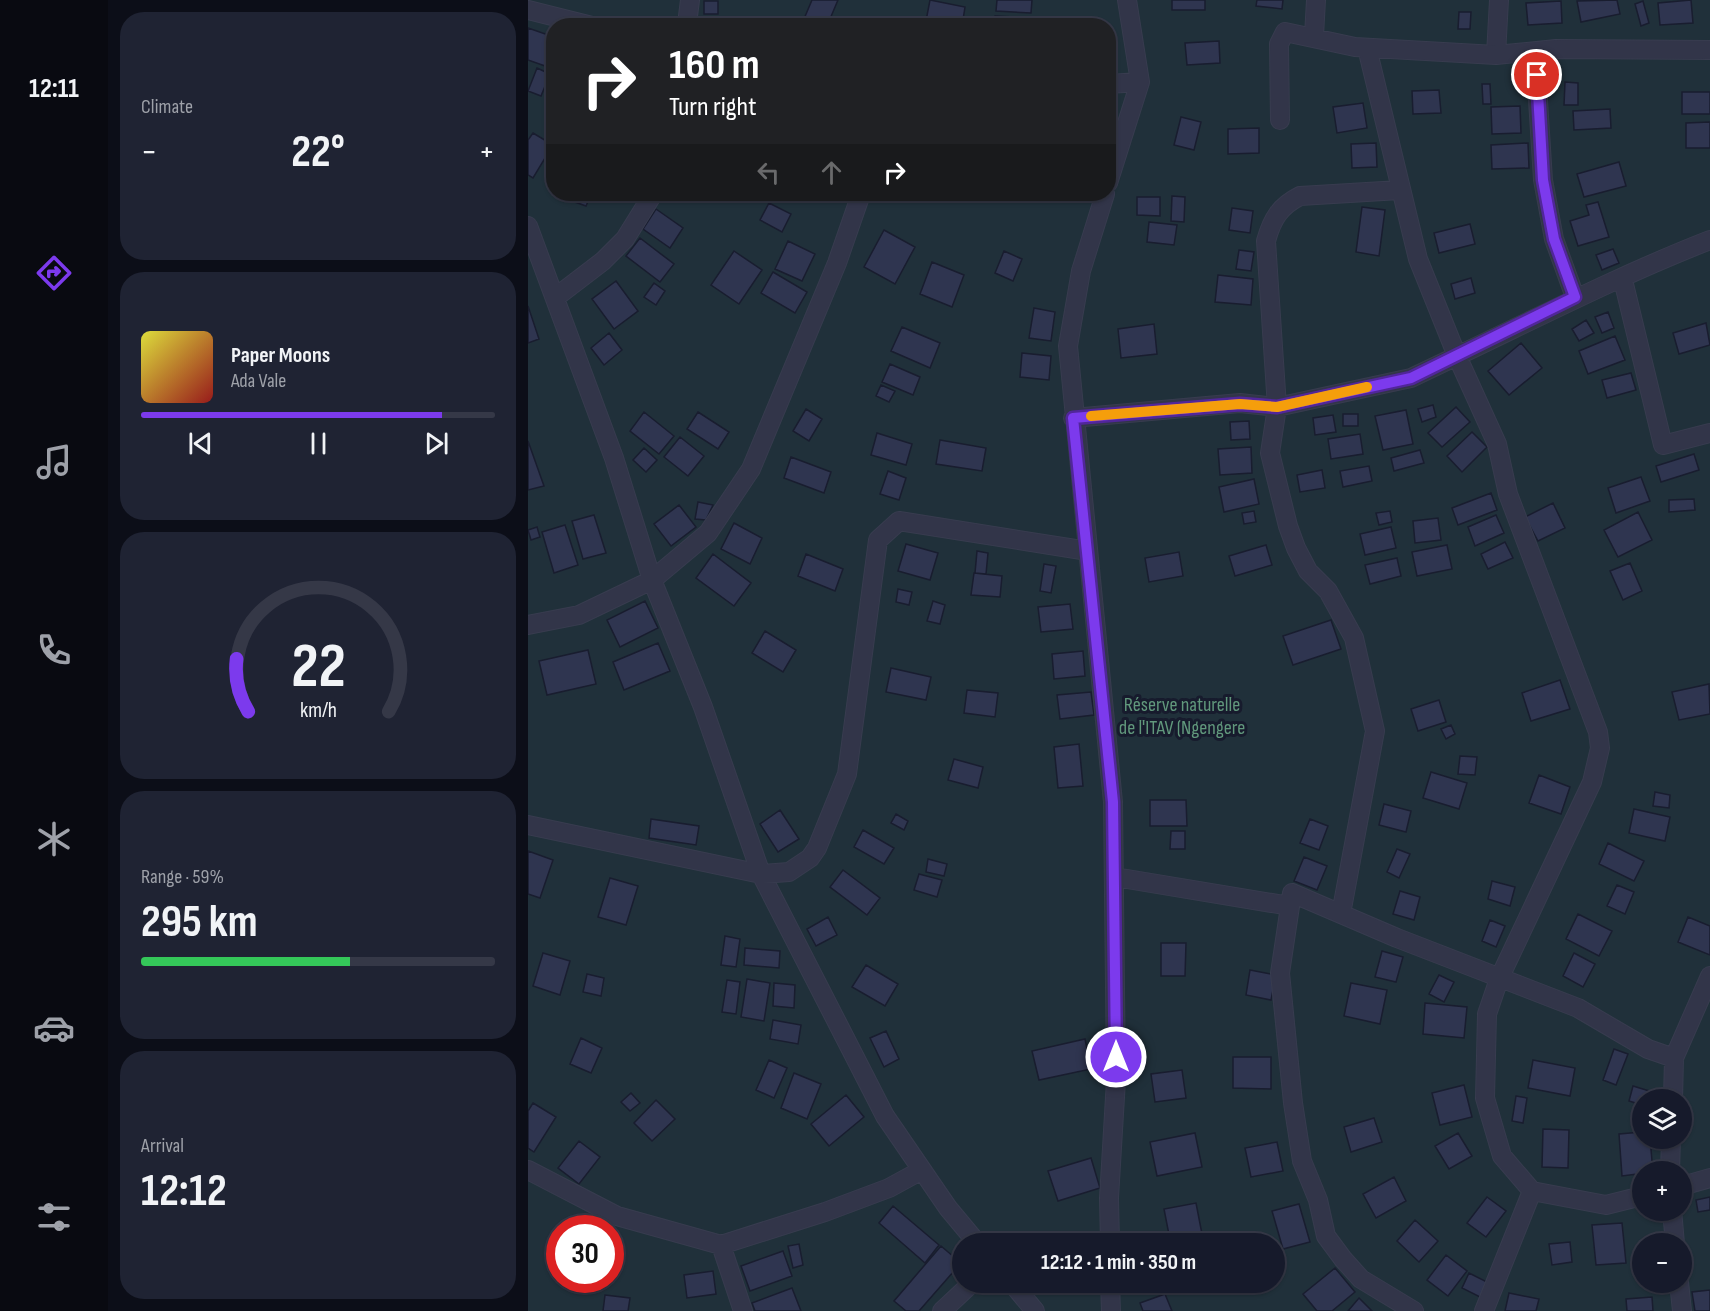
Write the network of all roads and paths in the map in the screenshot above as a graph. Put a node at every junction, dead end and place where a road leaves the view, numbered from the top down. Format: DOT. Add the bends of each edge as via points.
graph roads {
  1 [pos="690,0"];
  2 [pos="1127,0"];
  3 [pos="1316,0"];
  4 [pos="1499,0"];
  5 [pos="528,10"];
  6 [pos="560,18"];
  7 [pos="689,18"];
  8 [pos="1314,36"];
  9 [pos="1367,48"];
  10 [pos="1710,50"];
  11 [pos="1535,52"];
  12 [pos="1496,55"];
  13 [pos="1140,82"];
  14 [pos="1116,84"];
  15 [pos="1280,120"];
  16 [pos="1116,158"];
  17 [pos="1400,190"];
  18 [pos="648,201"];
  19 [pos="859,201"];
  20 [pos="1103,201"];
  21 [pos="528,226"];
  22 [pos="1710,240"];
  23 [pos="1623,280"];
  24 [pos="556,297"];
  25 [pos="1575,297"];
  26 [pos="1457,356"];
  27 [pos="1277,407"];
  28 [pos="1073,418"];
  29 [pos="1710,434"];
  30 [pos="1088,551"];
  31 [pos="652,580"];
  32 [pos="528,625"];
  33 [pos="528,825"];
  34 [pos="760,874"];
  35 [pos="1115,877"];
  36 [pos="1290,906"];
  37 [pos="1341,914"];
  38 [pos="1710,976"];
  39 [pos="1499,979"];
  40 [pos="1674,1058"];
  41 [pos="1673,1089"];
  42 [pos="528,1170"];
  43 [pos="922,1170"];
  44 [pos="1710,1178"];
  45 [pos="1692,1183"];
  46 [pos="1532,1191"];
  47 [pos="1632,1198"];
  48 [pos="969,1233"];
  49 [pos="1110,1233"];
  50 [pos="720,1245"];
  51 [pos="961,1293"];
  52 [pos="1020,1293"];
  53 [pos="1110,1293"];
  54 [pos="1680,1293"];
  55 [pos="743,1311"];
  56 [pos="942,1311"];
  57 [pos="1035,1311"];
  58 [pos="1111,1311"];
  59 [pos="1414,1311"];
  60 [pos="1484,1311"];
  61 [pos="1682,1311"];
  1 -- 7 [label="street"];
  2 -- 13 [label="street"];
  3 -- 8 [label="street"];
  4 -- 12 [label="street"];
  5 -- 6 [label="street"];
  8 -- 9 [label="street"];
  8 -- 15 [label="street" via="1286,32 1279,44"];
  9 -- 12 [label="street"];
  9 -- 17 [label="street"];
  10 -- 11 [label="street"];
  11 -- 12 [label="street"];
  11 -- 25 [label="street" via="1543,180 1554,239"];
  13 -- 14 [label="street"];
  13 -- 16 [label="street"];
  17 -- 26 [label="street" via="1418,260"];
  17 -- 27 [label="street" via="1300,196 1274,217 1266,241"];
  18 -- 24 [label="street" via="625,239"];
  19 -- 31 [label="street" via="752,468 708,533"];
  20 -- 28 [label="street" via="1081,271 1068,346"];
  21 -- 24 [label="street"];
  22 -- 23 [label="street"];
  23 -- 25 [label="street"];
  23 -- 29 [label="street" via="1663,445"];
  24 -- 31 [label="street" via="614,458"];
  25 -- 26 [label="street"];
  26 -- 27 [label="street" via="1411,378"];
  26 -- 39 [label="street" via="1497,444 1508,494 1598,732 1600,748 1584,800"];
  27 -- 28 [label="street" via="1240,404"];
  27 -- 37 [label="street" via="1270,453 1288,526 1308,571 1328,591 1354,638 1375,730"];
  28 -- 30 [label="street"];
  30 -- 34 [label="street" via="900,521 887,529 878,540 844,780 810,858 789,872"];
  30 -- 35 [label="street" via="1113,802"];
  31 -- 32 [label="street" via="579,615"];
  31 -- 34 [label="street" via="703,708"];
  33 -- 34 [label="street"];
  34 -- 43 [label="street" via="885,1116"];
  35 -- 36 [label="street"];
  35 -- 49 [label="street" via="1116,1080"];
  36 -- 37 [label="street" via="1292,893"];
  36 -- 59 [label="street" via="1280,973 1302,1161 1318,1200 1326,1236 1343,1259 1361,1279"];
  37 -- 39 [label="street"];
  38 -- 40 [label="street"];
  39 -- 40 [label="street" via="1578,1008 1648,1049"];
  39 -- 46 [label="street" via="1487,1014 1485,1098 1502,1156"];
  40 -- 41 [label="street"];
  42 -- 50 [label="street" via="617,1216"];
  43 -- 48 [label="street"];
  43 -- 50 [label="street" via="890,1188"];
  44 -- 45 [label="street"];
  46 -- 47 [label="street" via="1606,1205"];
  46 -- 60 [label="street"];
  50 -- 55 [label="street"];
  51 -- 56 [label="street"];
  52 -- 57 [label="street"];
  53 -- 58 [label="street"];
  54 -- 61 [label="street"];
}
